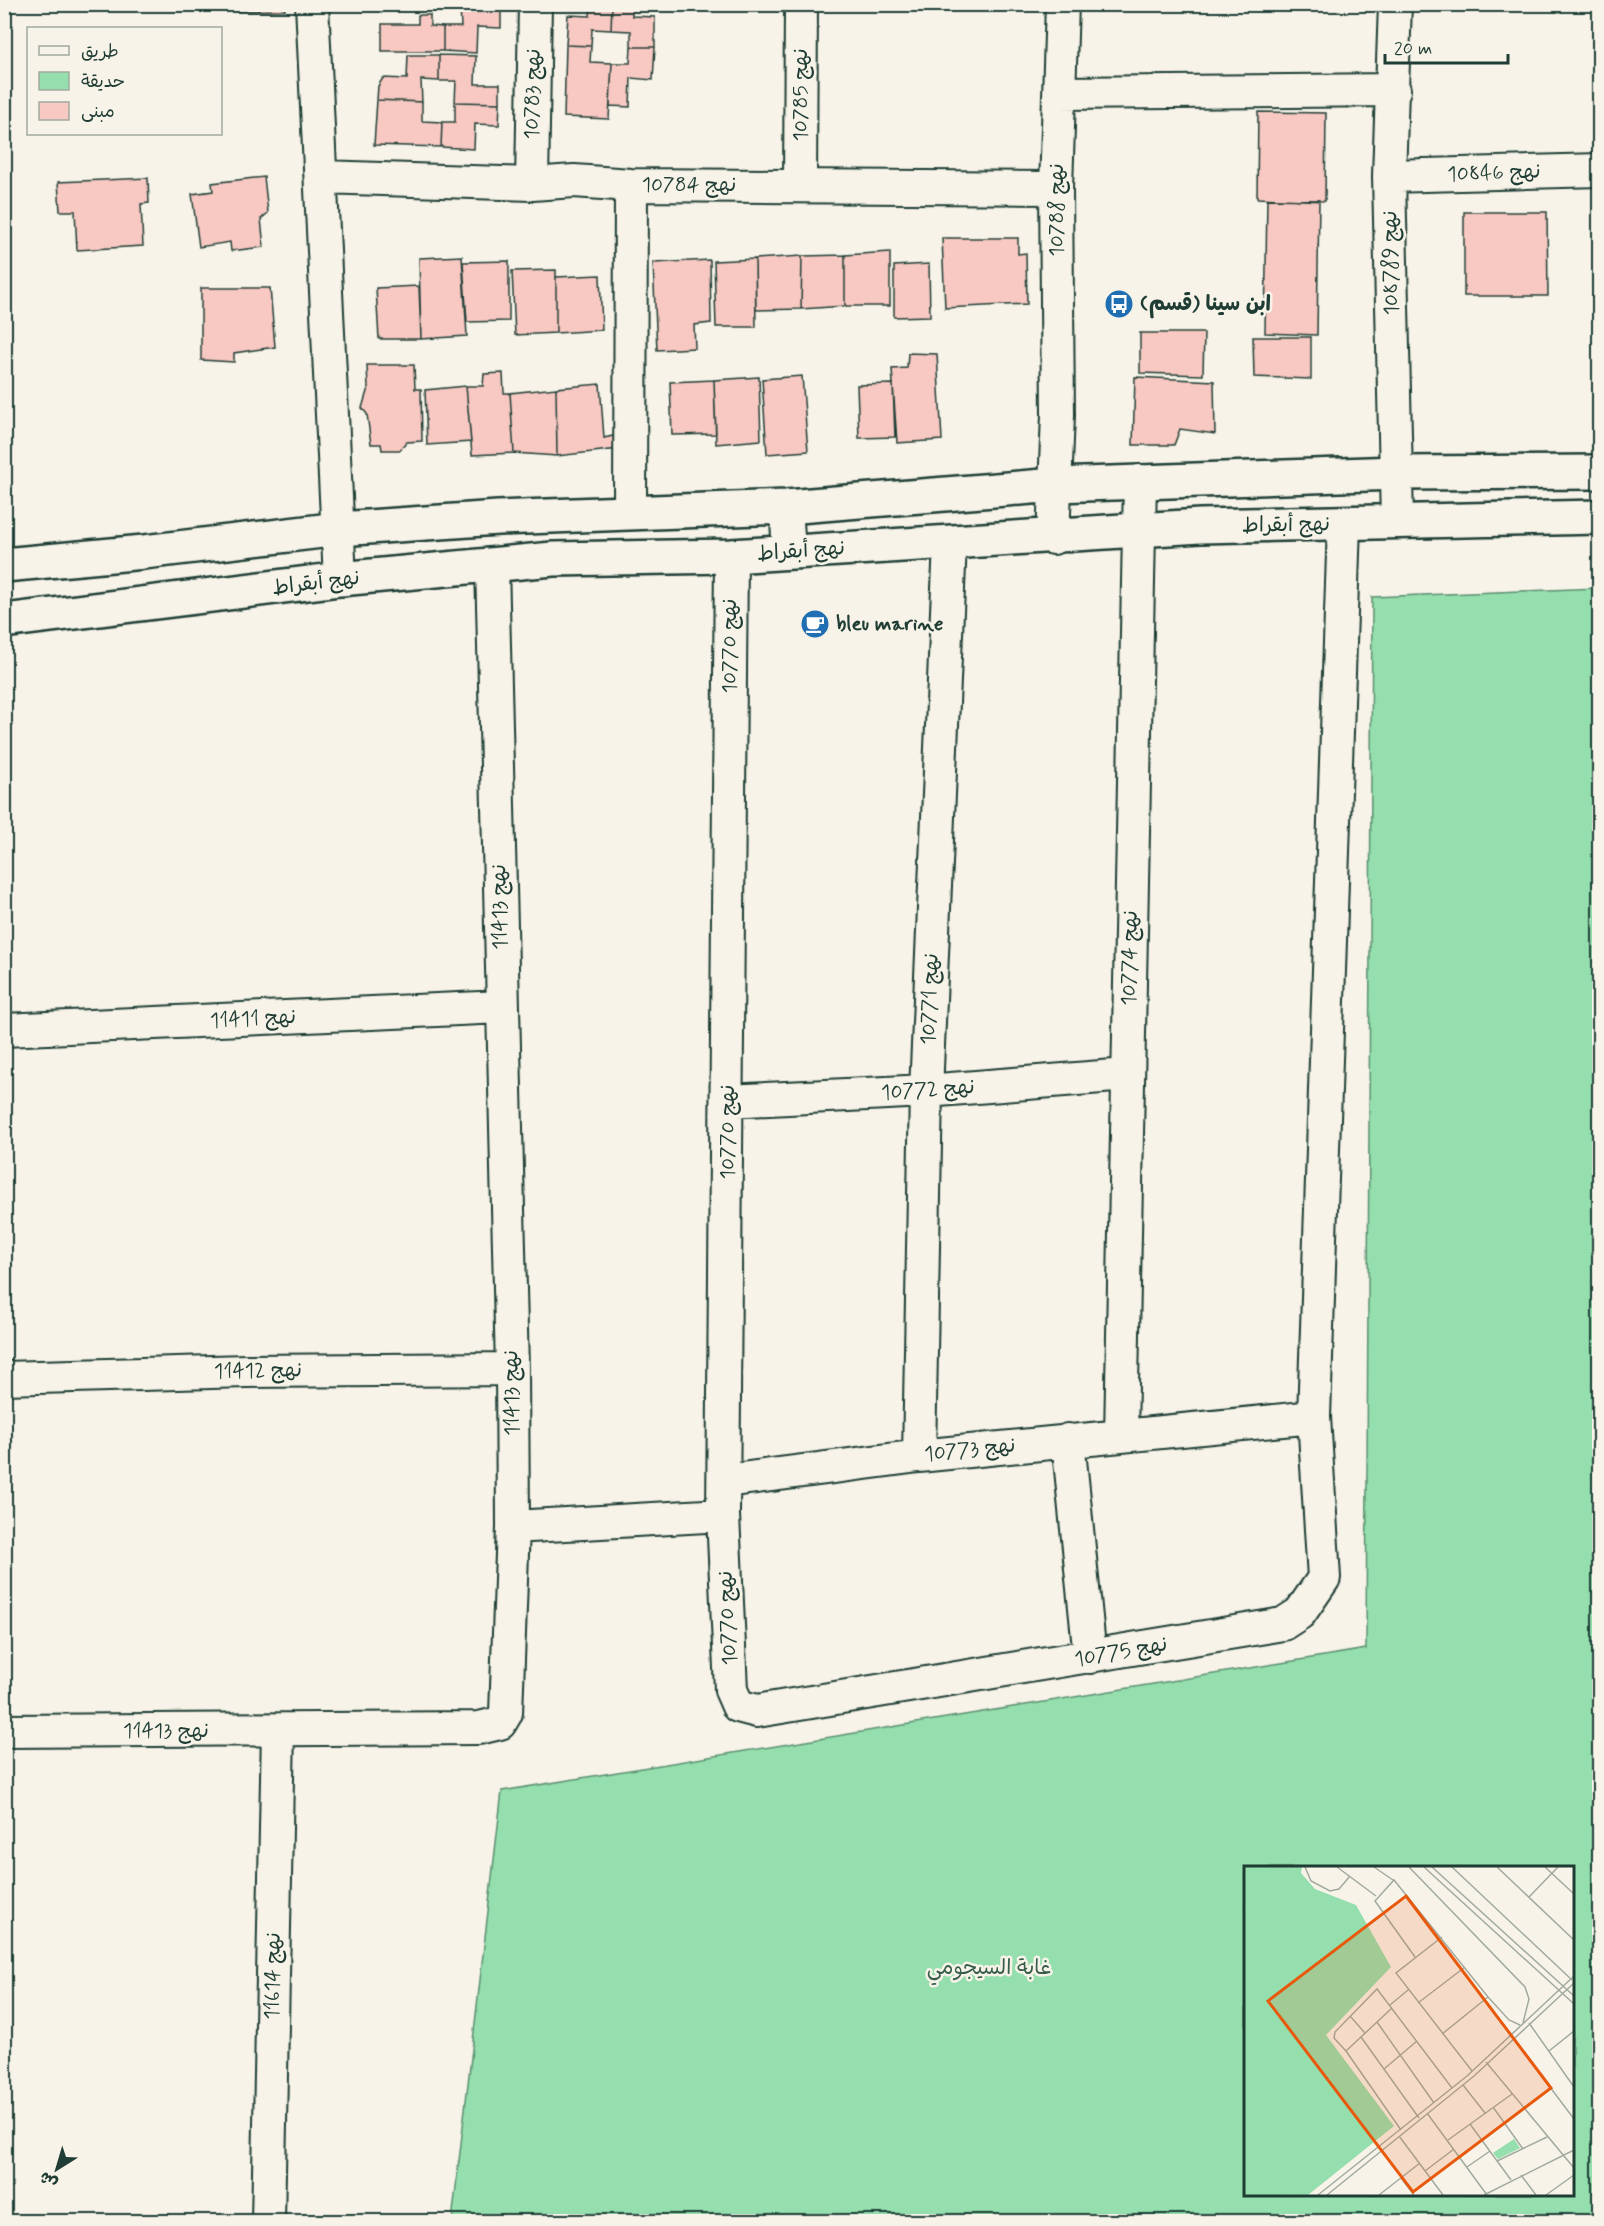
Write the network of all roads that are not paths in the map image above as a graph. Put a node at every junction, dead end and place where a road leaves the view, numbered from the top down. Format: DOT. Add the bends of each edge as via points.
graph roads {
  1 [pos="312,4"];
  2 [pos="535,4"];
  3 [pos="801,4"];
  4 [pos="1062,4"];
  5 [pos="1395,4"];
  6 [pos="1394,90"];
  7 [pos="1060,93"];
  8 [pos="1599,170"];
  9 [pos="1389,176"];
  10 [pos="322,177"];
  11 [pos="532,184"];
  12 [pos="631,185"];
  13 [pos="800,185"];
  14 [pos="1056,188"];
  15 [pos="1599,472"];
  16 [pos="1396,473"];
  17 [pos="1140,481"];
  18 [pos="1056,484"];
  19 [pos="786,507"];
  20 [pos="630,513"];
  21 [pos="1599,517"];
  22 [pos="1397,521"];
  23 [pos="1344,524"];
  24 [pos="339,529"];
  25 [pos="1140,532"];
  26 [pos="1053,538"];
  27 [pos="950,543"];
  28 [pos="789,551"];
  29 [pos="730,556"];
  30 [pos="4,565"];
  31 [pos="492,565"];
  32 [pos="340,579"];
  33 [pos="4,621"];
  34 [pos="502,1007"];
  35 [pos="4,1029"];
  36 [pos="1127,1074"];
  37 [pos="926,1091"];
  38 [pos="728,1101"];
  39 [pos="512,1369"];
  40 [pos="4,1378"];
  41 [pos="1314,1417"];
  42 [pos="1121,1435"];
  43 [pos="1068,1440"];
  44 [pos="919,1456"];
  45 [pos="725,1480"];
  46 [pos="723,1515"];
  47 [pos="513,1527"];
  48 [pos="1090,1657"];
  49 [pos="738,1706"];
  50 [pos="278,1730"];
  51 [pos="4,1731"];
  52 [pos="268,2222"];
  1 -- 10 [label="street"];
  2 -- 11 [label="street, نهج 10783"];
  3 -- 13 [label="street, نهج 10785"];
  4 -- 7 [label="street, نهج 10788"];
  5 -- 6 [label="street, نهج 108789"];
  6 -- 7 [label="street"];
  6 -- 9 [label="street, نهج 108789"];
  7 -- 14 [label="street, نهج 10788"];
  8 -- 9 [label="street, نهج 10846"];
  9 -- 16 [label="street, نهج 108789"];
  10 -- 11 [label="street, نهج 10784"];
  10 -- 24 [label="street"];
  11 -- 12 [label="street, نهج 10784" via="574,181"];
  12 -- 13 [label="street, نهج 10784"];
  12 -- 20 [label="street"];
  13 -- 14 [label="street, نهج 10784"];
  14 -- 18 [label="street, نهج 10788"];
  15 -- 16 [label="street"];
  16 -- 17 [label="street"];
  16 -- 22 [label="street, نهج 108789"];
  17 -- 18 [label="street"];
  17 -- 25 [label="street, نهج 10774"];
  18 -- 19 [label="street"];
  18 -- 26 [label="street, نهج 10788"];
  19 -- 20 [label="street"];
  19 -- 28 [label="street"];
  20 -- 24 [label="street"];
  21 -- 22 [label="street, نهج أبقراط"];
  22 -- 23 [label="street, نهج أبقراط"];
  23 -- 25 [label="street, نهج أبقراط" via="1200,526"];
  23 -- 41 [label="street, نهج 10775"];
  24 -- 30 [label="street"];
  24 -- 32 [label="street"];
  25 -- 26 [label="street, نهج أبقراط"];
  25 -- 36 [label="street, نهج 10774"];
  26 -- 27 [label="street, نهج أبقراط"];
  27 -- 28 [label="street, نهج أبقراط"];
  27 -- 37 [label="street, نهج 10771"];
  28 -- 29 [label="street, نهج أبقراط"];
  29 -- 31 [label="street, نهج أبقراط" via="553,559"];
  29 -- 38 [label="street, نهج 10770"];
  31 -- 32 [label="street, نهج أبقراط"];
  31 -- 34 [label="street, نهج 11413"];
  32 -- 33 [label="street, نهج أبقراط"];
  34 -- 35 [label="street, نهج 11411"];
  34 -- 39 [label="street, نهج 11413"];
  36 -- 37 [label="street, نهج 10772"];
  36 -- 42 [label="street, نهج 10774"];
  37 -- 38 [label="street, نهج 10772"];
  37 -- 44 [label="street, نهج 10771"];
  38 -- 45 [label="street, نهج 10770"];
  39 -- 40 [label="street, نهج 11412"];
  39 -- 47 [label="street, نهج 11413"];
  41 -- 42 [label="street, نهج 10773"];
  41 -- 48 [label="street, نهج 10775" via="1324,1578 1300,1613 1283,1624"];
  42 -- 43 [label="street, نهج 10773"];
  43 -- 44 [label="street, نهج 10773"];
  43 -- 48 [label="street"];
  44 -- 45 [label="street, نهج 10773"];
  45 -- 46 [label="street, نهج 10770"];
  46 -- 47 [label="street"];
  46 -- 49 [label="street, نهج 10770" via="731,1690"];
  47 -- 50 [label="street, نهج 11413" via="506,1713 500,1723 479,1728"];
  48 -- 49 [label="street, نهج 10775" via="757,1711"];
  50 -- 51 [label="street, نهج 11413"];
  50 -- 52 [label="street, نهج 11614"];
}
